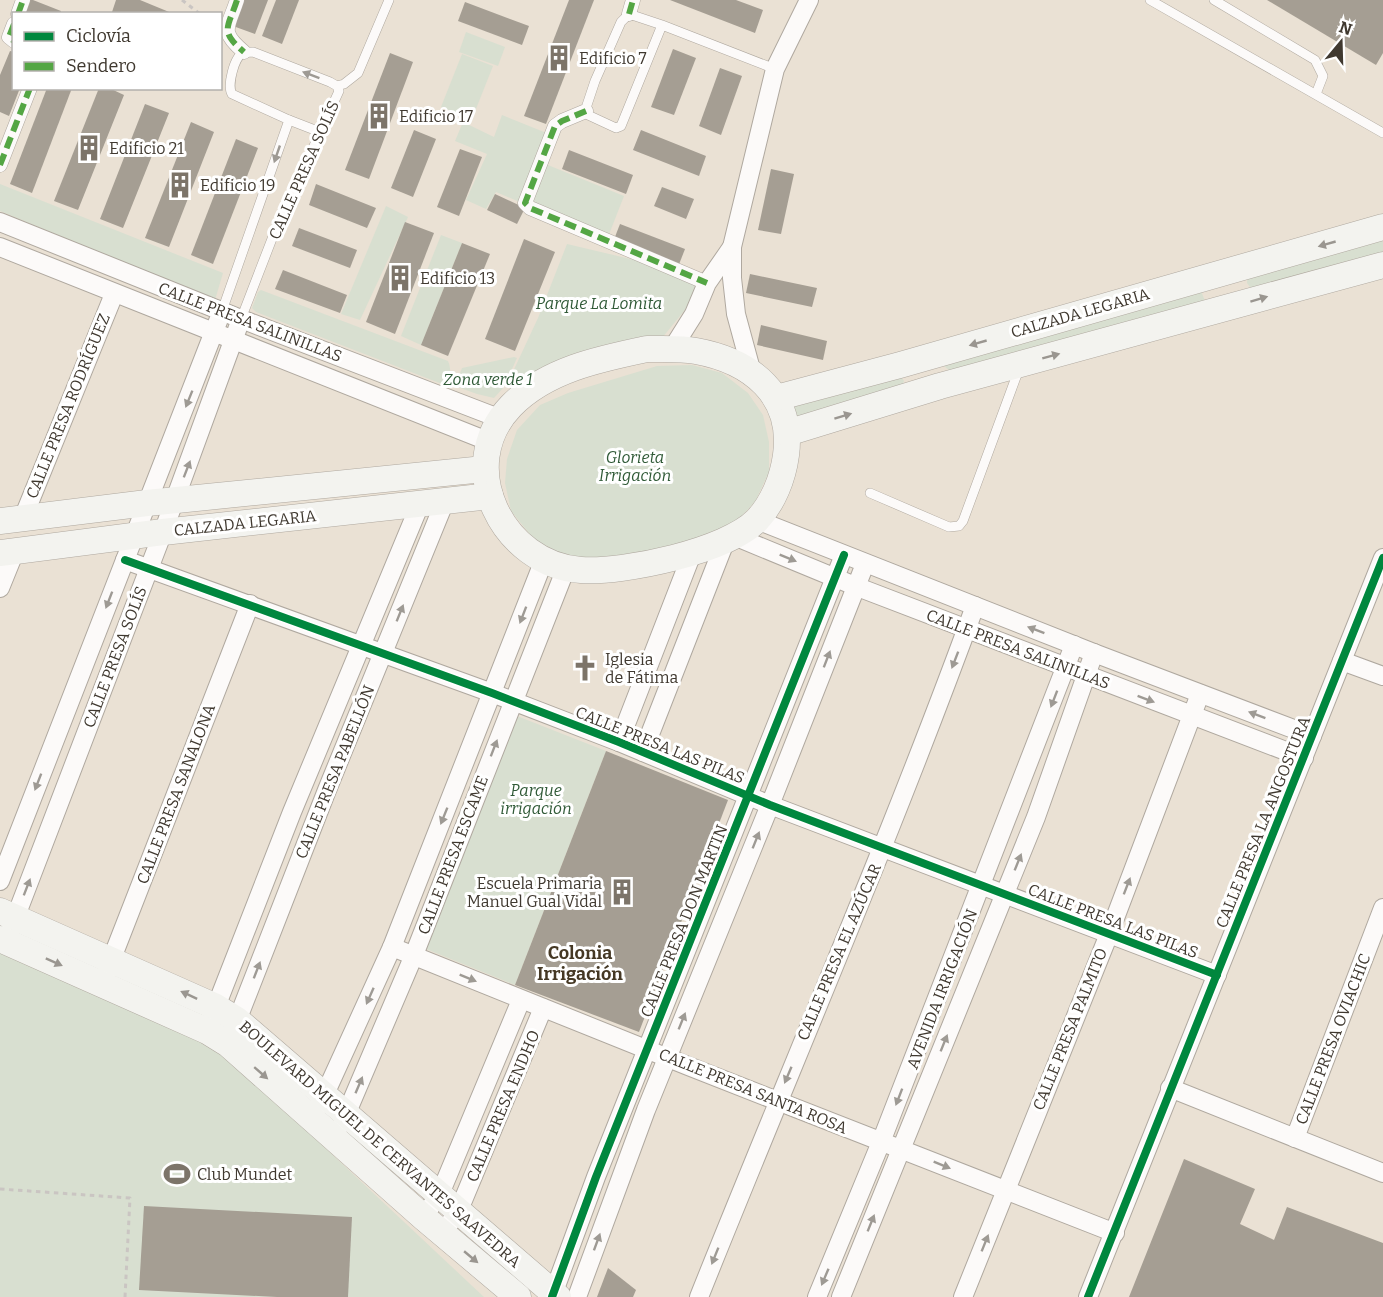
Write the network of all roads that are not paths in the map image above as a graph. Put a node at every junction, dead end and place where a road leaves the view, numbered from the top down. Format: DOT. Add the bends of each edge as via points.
graph roads {
  1 [pos="237,0"];
  2 [pos="389,0"];
  3 [pos="633,0"];
  4 [pos="809,0"];
  5 [pos="1150,0"];
  6 [pos="1214,0"];
  7 [pos="629,14"];
  8 [pos="662,25"];
  9 [pos="244,52"];
  10 [pos="775,69"];
  11 [pos="337,86"];
  12 [pos="29,90"];
  13 [pos="1316,94"];
  14 [pos="586,111"];
  15 [pos="289,120"];
  16 [pos="320,132"];
  17 [pos="1383,133"];
  18 [pos="0,165"];
  19 [pos="1383,227"];
  20 [pos="2,228"];
  21 [pos="0,247"];
  22 [pos="732,248"];
  23 [pos="1383,265"];
  24 [pos="1224,273"];
  25 [pos="707,283"];
  26 [pos="114,294"];
  27 [pos="1232,307"];
  28 [pos="222,311"];
  29 [pos="242,319"];
  30 [pos="215,333"];
  31 [pos="234,341"];
  32 [pos="672,349"];
  33 [pos="927,357"];
  34 [pos="1021,364"];
  35 [pos="752,373"];
  36 [pos="940,386"];
  37 [pos="776,398"];
  38 [pos="501,419"];
  39 [pos="787,433"];
  40 [pos="490,442"];
  41 [pos="484,469"];
  42 [pos="870,493"];
  43 [pos="490,496"];
  44 [pos="174,501"];
  45 [pos="445,501"];
  46 [pos="147,503"];
  47 [pos="420,504"];
  48 [pos="11,519"];
  49 [pos="757,520"];
  50 [pos="163,532"];
  51 [pos="134,535"];
  52 [pos="729,539"];
  53 [pos="693,551"];
  54 [pos="844,555"];
  55 [pos="8,557"];
  56 [pos="1383,558"];
  57 [pos="124,560"];
  58 [pos="555,564"];
  59 [pos="865,564"];
  60 [pos="149,567"];
  61 [pos="834,577"];
  62 [pos="855,586"];
  63 [pos="0,588"];
  64 [pos="250,604"];
  65 [pos="975,606"];
  66 [pos="967,629"];
  67 [pos="362,644"];
  68 [pos="1074,645"];
  69 [pos="384,652"];
  70 [pos="1094,653"];
  71 [pos="1342,661"];
  72 [pos="1066,667"];
  73 [pos="1085,676"];
  74 [pos="1383,676"];
  75 [pos="492,693"];
  76 [pos="1200,694"];
  77 [pos="512,700"];
  78 [pos="1192,716"];
  79 [pos="1312,736"];
  80 [pos="619,742"];
  81 [pos="644,752"];
  82 [pos="1304,758"];
  83 [pos="748,795"];
  84 [pos="770,805"];
  85 [pos="883,848"];
  86 [pos="0,881"];
  87 [pos="982,886"];
  88 [pos="1005,894"];
  89 [pos="1383,908"];
  90 [pos="8,914"];
  91 [pos="1108,934"];
  92 [pos="3,940"];
  93 [pos="392,947"];
  94 [pos="414,955"];
  95 [pos="112,959"];
  96 [pos="1217,975"];
  97 [pos="102,984"];
  98 [pos="521,1000"];
  99 [pos="543,1008"];
  100 [pos="227,1014"];
  101 [pos="217,1037"];
  102 [pos="647,1049"];
  103 [pos="667,1057"];
  104 [pos="1170,1088"];
  105 [pos="325,1094"];
  106 [pos="777,1101"];
  107 [pos="347,1113"];
  108 [pos="315,1119"];
  109 [pos="1295,1138"];
  110 [pos="336,1139"];
  111 [pos="881,1142"];
  112 [pos="902,1149"];
  113 [pos="1383,1173"];
  114 [pos="1005,1191"];
  115 [pos="449,1202"];
  116 [pos="423,1217"];
  117 [pos="1114,1233"];
  118 [pos="442,1234"];
  119 [pos="560,1296"];
  120 [pos="518,1297"];
  121 [pos="699,1297"];
  122 [pos="817,1297"];
  123 [pos="841,1297"];
  124 [pos="963,1297"];
  125 [pos="1088,1297"];
  1 -- 9 [label="street" via="227,33"];
  2 -- 11 [label="lane" via="358,73"];
  3 -- 7 [label="street"];
  4 -- 10 [label="street"];
  5 -- 13 [label="lane"];
  6 -- 13 [label="lane" via="1315,60 1323,76"];
  7 -- 8 [label="lane"];
  7 -- 14 [label="lane" via="621,22"];
  8 -- 10 [label="lane"];
  8 -- 14 [label="lane" via="621,126 615,128"];
  11 -- 9 [label="lane, CALLE PRESA SOLÍS, one-way" via="253,52"];
  9 -- 15 [label="lane, CALLE PRESA SOLÍS" via="229,83 232,94"];
  10 -- 22 [label="street"];
  11 -- 16 [label="lane, CALLE PRESA SOLÍS" via="339,91"];
  12 -- 18 [label="street"];
  13 -- 17 [label="lane"];
  14 -- 25 [label="street" via="555,126 525,203"];
  15 -- 16 [label="lane"];
  15 -- 28 [label="lane, CALLE PRESA SOLÍS, one-way"];
  16 -- 29 [label="lane, CALLE PRESA SOLÍS" via="275,231"];
  19 -- 24 [label="main road, CALZADA LEGARIA, one-way"];
  20 -- 28 [label="street, CALLE PRESA SALINILLAS"];
  21 -- 26 [label="street, CALLE PRESA SALINILLAS"];
  22 -- 25 [label="street"];
  22 -- 35 [label="street" via="736,314"];
  27 -- 23 [label="main road, CALZADA LEGARIA, one-way"];
  24 -- 27 [label="main road"];
  24 -- 33 [label="main road, CALZADA LEGARIA, one-way"];
  25 -- 32 [label="street" via="694,314"];
  26 -- 30 [label="street, CALLE PRESA SALINILLAS"];
  26 -- 48 [label="street, CALLE PRESA RODRÍGUEZ"];
  34 -- 27 [label="main road, CALZADA LEGARIA, one-way"];
  28 -- 29 [label="street, CALLE PRESA SALINILLAS"];
  28 -- 30 [label="street, CALLE PRESA SOLÍS"];
  29 -- 31 [label="street, CALLE PRESA SOLÍS"];
  29 -- 38 [label="street, CALLE PRESA SALINILLAS"];
  30 -- 31 [label="street, CALLE PRESA SALINILLAS"];
  30 -- 46 [label="street, CALLE PRESA SOLÍS, one-way"];
  31 -- 40 [label="street, CALLE PRESA SALINILLAS"];
  44 -- 31 [label="street, CALLE PRESA SOLÍS, one-way"];
  32 -- 35 [label="main road" via="711,354"];
  32 -- 38 [label="main road" via="647,349 559,373 524,394"];
  33 -- 36 [label="main road"];
  33 -- 37 [label="main road, CALZADA LEGARIA"];
  34 -- 36 [label="main road, CALZADA LEGARIA"];
  34 -- 42 [label="lane" via="959,526 949,527"];
  35 -- 37 [label="main road"];
  39 -- 36 [label="main road, CALZADA LEGARIA, one-way"];
  37 -- 39 [label="main road"];
  38 -- 40 [label="main road"];
  39 -- 49 [label="main road" via="780,478"];
  40 -- 41 [label="main road"];
  41 -- 43 [label="main road"];
  41 -- 44 [label="main road, CALZADA LEGARIA"];
  43 -- 45 [label="main road, CALZADA LEGARIA"];
  43 -- 58 [label="main road" via="502,523 514,537"];
  44 -- 46 [label="main road, CALZADA LEGARIA"];
  44 -- 50 [label="street, CALLE PRESA SOLÍS"];
  45 -- 47 [label="main road, CALZADA LEGARIA"];
  69 -- 45 [label="street, CALLE PRESA PABELLÓN, one-way"];
  46 -- 48 [label="main road, CALZADA LEGARIA"];
  46 -- 51 [label="street, CALLE PRESA SOLÍS"];
  47 -- 50 [label="main road, CALZADA LEGARIA"];
  47 -- 67 [label="street, CALLE PRESA PABELLÓN"];
  49 -- 52 [label="main road"];
  49 -- 54 [label="street, CALLE PRESA SALINILLAS"];
  50 -- 51 [label="main road, CALZADA LEGARIA"];
  50 -- 60 [label="street, CALLE PRESA SOLÍS"];
  51 -- 55 [label="main road, CALZADA LEGARIA"];
  51 -- 57 [label="street, CALLE PRESA SOLÍS"];
  52 -- 53 [label="main road"];
  52 -- 61 [label="street, CALLE PRESA SALINILLAS, one-way"];
  52 -- 81 [label="street"];
  53 -- 58 [label="main road" via="616,570"];
  53 -- 80 [label="street"];
  54 -- 59 [label="street, CALLE PRESA SALINILLAS"];
  54 -- 61 [label="street, CALLE PRESA DON MARTIN"];
  55 -- 63 [label="street"];
  56 -- 71 [label="street, CALLE PRESA LA ANGOSTURA"];
  57 -- 60 [label="street, CALLE PRESA LAS PILAS"];
  57 -- 86 [label="street, CALLE PRESA SOLÍS, one-way"];
  58 -- 75 [label="street, CALLE PRESA ESCAME, one-way"];
  58 -- 77 [label="street, CALLE PRESA ESCAME"];
  59 -- 62 [label="street"];
  59 -- 65 [label="street, CALLE PRESA SALINILLAS"];
  60 -- 64 [label="street, CALLE PRESA LAS PILAS"];
  90 -- 60 [label="street, CALLE PRESA SOLÍS, one-way"];
  61 -- 62 [label="street, CALLE PRESA SALINILLAS"];
  61 -- 83 [label="street, CALLE PRESA DON MARTIN"];
  62 -- 66 [label="street, CALLE PRESA SALINILLAS"];
  84 -- 62 [label="street, one-way"];
  64 -- 67 [label="street, CALLE PRESA LAS PILAS"];
  64 -- 95 [label="street, CALLE PRESA SANALONA"];
  65 -- 66 [label="street, CALLE PRESA EL AZÚCAR"];
  68 -- 65 [label="street, CALLE PRESA SALINILLAS, one-way"];
  66 -- 72 [label="street, CALLE PRESA SALINILLAS"];
  66 -- 85 [label="street, CALLE PRESA EL AZÚCAR, one-way"];
  67 -- 69 [label="street, CALLE PRESA LAS PILAS"];
  67 -- 100 [label="street, CALLE PRESA PABELLÓN" via="291,812"];
  68 -- 70 [label="street, CALLE PRESA SALINILLAS"];
  68 -- 72 [label="street, AVENIDA IRRIGACIÓN"];
  69 -- 75 [label="street, CALLE PRESA LAS PILAS"];
  100 -- 69 [label="street, CALLE PRESA PABELLÓN, one-way"];
  70 -- 73 [label="street, AVENIDA IRRIGACIÓN"];
  70 -- 76 [label="street, CALLE PRESA SALINILLAS"];
  71 -- 74 [label="street"];
  71 -- 79 [label="street, CALLE PRESA LA ANGOSTURA"];
  72 -- 73 [label="street, CALLE PRESA SALINILLAS"];
  72 -- 87 [label="street, AVENIDA IRRIGACIÓN, one-way"];
  73 -- 78 [label="street, CALLE PRESA SALINILLAS, one-way"];
  88 -- 73 [label="street, AVENIDA IRRIGACIÓN, one-way"];
  75 -- 77 [label="street, CALLE PRESA LAS PILAS"];
  75 -- 93 [label="street, CALLE PRESA ESCAME, one-way"];
  76 -- 78 [label="street, CALLE PRESA PALMITO"];
  79 -- 76 [label="street, CALLE PRESA SALINILLAS, one-way"];
  77 -- 80 [label="street, CALLE PRESA LAS PILAS"];
  94 -- 77 [label="street, CALLE PRESA ESCAME, one-way"];
  78 -- 82 [label="street, CALLE PRESA SALINILLAS"];
  91 -- 78 [label="street, CALLE PRESA PALMITO, one-way"];
  79 -- 82 [label="street, CALLE PRESA LA ANGOSTURA"];
  80 -- 81 [label="street, CALLE PRESA LAS PILAS"];
  81 -- 83 [label="street, CALLE PRESA LAS PILAS"];
  82 -- 96 [label="street, CALLE PRESA LA ANGOSTURA"];
  83 -- 84 [label="street, CALLE PRESA LAS PILAS"];
  83 -- 102 [label="street, CALLE PRESA DON MARTIN"];
  84 -- 85 [label="street, CALLE PRESA LAS PILAS"];
  103 -- 84 [label="street, one-way"];
  85 -- 87 [label="street, CALLE PRESA LAS PILAS"];
  85 -- 106 [label="street, CALLE PRESA EL AZÚCAR, one-way"];
  87 -- 88 [label="street, CALLE PRESA LAS PILAS"];
  87 -- 111 [label="street, AVENIDA IRRIGACIÓN, one-way"];
  88 -- 91 [label="street, CALLE PRESA LAS PILAS"];
  112 -- 88 [label="street, AVENIDA IRRIGACIÓN, one-way"];
  89 -- 109 [label="street, CALLE PRESA OVIACHIC"];
  90 -- 92 [label="street, CALLE PRESA SOLÍS"];
  90 -- 95 [label="main road, BOULEVARD MIGUEL DE CERVANTES SAAVEDRA"];
  91 -- 96 [label="street, CALLE PRESA LAS PILAS"];
  91 -- 114 [label="street, CALLE PRESA PALMITO"];
  92 -- 97 [label="main road, BOULEVARD MIGUEL DE CERVANTES SAAVEDRA, one-way"];
  93 -- 94 [label="street, CALLE PRESA SANTA ROSA"];
  93 -- 105 [label="street, CALLE PRESA ESCAME, one-way"];
  94 -- 98 [label="street, CALLE PRESA SANTA ROSA, one-way"];
  107 -- 94 [label="street, CALLE PRESA ESCAME, one-way"];
  95 -- 97 [label="street, CALLE PRESA SANALONA"];
  100 -- 95 [label="main road, BOULEVARD MIGUEL DE CERVANTES SAAVEDRA, one-way"];
  96 -- 104 [label="street, CALLE PRESA LA ANGOSTURA"];
  97 -- 101 [label="main road, BOULEVARD MIGUEL DE CERVANTES SAAVEDRA"];
  98 -- 99 [label="street, CALLE PRESA SANTA ROSA"];
  98 -- 115 [label="street, CALLE PRESA ENDHO"];
  99 -- 102 [label="street, CALLE PRESA SANTA ROSA"];
  99 -- 115 [label="street, CALLE PRESA ENDHO"];
  100 -- 101 [label="street, CALLE PRESA PABELLÓN"];
  100 -- 105 [label="main road, BOULEVARD MIGUEL DE CERVANTES SAAVEDRA"];
  101 -- 108 [label="main road, BOULEVARD MIGUEL DE CERVANTES SAAVEDRA, one-way"];
  102 -- 103 [label="street, CALLE PRESA SANTA ROSA"];
  102 -- 119 [label="street, CALLE PRESA DON MARTIN" via="596,1177"];
  103 -- 106 [label="street, CALLE PRESA SANTA ROSA"];
  119 -- 103 [label="street, one-way"];
  104 -- 109 [label="street"];
  104 -- 117 [label="street, CALLE PRESA LA ANGOSTURA"];
  105 -- 107 [label="main road, BOULEVARD MIGUEL DE CERVANTES SAAVEDRA"];
  105 -- 108 [label="street, CALLE PRESA ESCAME"];
  106 -- 111 [label="street, CALLE PRESA SANTA ROSA"];
  106 -- 121 [label="street, CALLE PRESA EL AZÚCAR, one-way"];
  107 -- 110 [label="street, CALLE PRESA ESCAME"];
  107 -- 115 [label="main road, BOULEVARD MIGUEL DE CERVANTES SAAVEDRA"];
  108 -- 110 [label="main road, BOULEVARD MIGUEL DE CERVANTES SAAVEDRA"];
  109 -- 113 [label="street"];
  110 -- 116 [label="main road, BOULEVARD MIGUEL DE CERVANTES SAAVEDRA"];
  111 -- 112 [label="street, CALLE PRESA SANTA ROSA"];
  111 -- 122 [label="street, AVENIDA IRRIGACIÓN, one-way"];
  112 -- 114 [label="street, CALLE PRESA SANTA ROSA, one-way"];
  123 -- 112 [label="street, AVENIDA IRRIGACIÓN, one-way"];
  114 -- 117 [label="street, CALLE PRESA SANTA ROSA"];
  124 -- 114 [label="street, CALLE PRESA PALMITO, one-way"];
  115 -- 116 [label="street, CALLE PRESA ENDHO"];
  115 -- 118 [label="street, CALLE PRESA ENDHO"];
  115 -- 119 [label="main road, BOULEVARD MIGUEL DE CERVANTES SAAVEDRA"];
  116 -- 118 [label="main road, BOULEVARD MIGUEL DE CERVANTES SAAVEDRA"];
  117 -- 125 [label="street, CALLE PRESA LA ANGOSTURA"];
  118 -- 120 [label="main road, BOULEVARD MIGUEL DE CERVANTES SAAVEDRA, one-way"];
}
